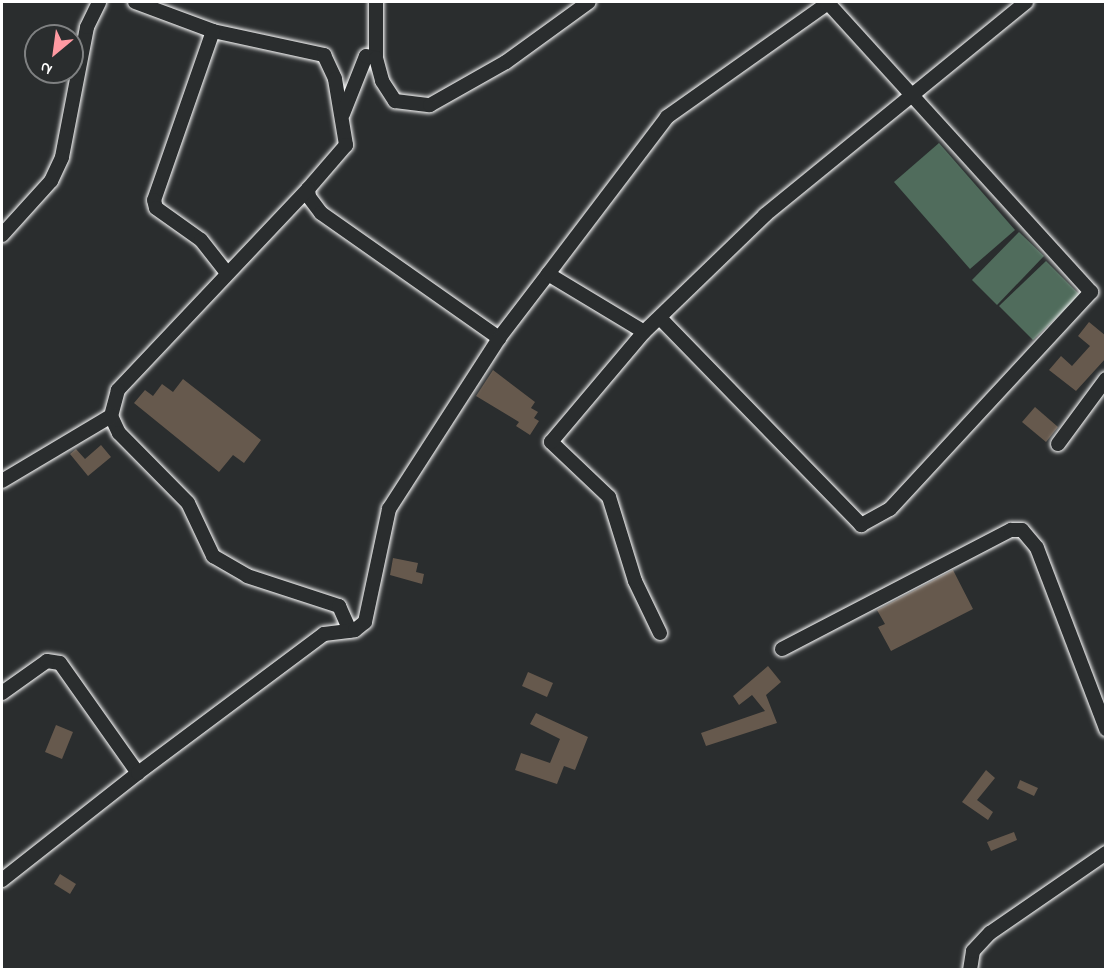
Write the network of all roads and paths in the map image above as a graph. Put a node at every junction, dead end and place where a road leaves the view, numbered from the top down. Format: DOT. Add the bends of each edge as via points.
graph roads {
  1 [pos="99,2"];
  2 [pos="135,2"];
  3 [pos="376,2"];
  4 [pos="589,2"];
  5 [pos="827,2"];
  6 [pos="1026,2"];
  7 [pos="213,31"];
  8 [pos="376,58"];
  9 [pos="912,95"];
  10 [pos="343,114"];
  11 [pos="308,189"];
  12 [pos="2,235"];
  13 [pos="227,273"];
  14 [pos="548,274"];
  15 [pos="660,318"];
  16 [pos="644,332"];
  17 [pos="499,338"];
  18 [pos="1106,380"];
  19 [pos="111,416"];
  20 [pos="1058,444"];
  21 [pos="2,481"];
  22 [pos="350,631"];
  23 [pos="660,633"];
  24 [pos="782,649"];
  25 [pos="2,693"];
  26 [pos="1106,729"];
  27 [pos="138,773"];
  28 [pos="1106,852"];
  29 [pos="2,880"];
  30 [pos="970,969"];
  1 -- 12 [label="street" via="87,27 62,157 51,181"];
  2 -- 7 [label="street"];
  3 -- 8 [label="street"];
  4 -- 8 [label="street" via="506,62 430,105 395,101 384,88"];
  5 -- 9 [label="street"];
  5 -- 14 [label="street" via="667,117"];
  6 -- 9 [label="street"];
  7 -- 10 [label="street" via="324,55"];
  7 -- 13 [label="street" via="154,200 156,208 201,240"];
  8 -- 10 [label="street" via="371,54 361,63 351,104"];
  9 -- 15 [label="street" via="773,207"];
  9 -- 15 [label="street" via="1091,292 890,509 861,525"];
  10 -- 11 [label="street" via="346,145"];
  11 -- 13 [label="street"];
  11 -- 17 [label="street" via="321,213"];
  13 -- 19 [label="street" via="118,390"];
  14 -- 16 [label="street"];
  14 -- 17 [label="street"];
  15 -- 16 [label="street"];
  16 -- 23 [label="street" via="551,442 609,497 635,580"];
  17 -- 22 [label="street" via="389,509 369,614 359,628"];
  18 -- 20 [label="street"];
  19 -- 21 [label="street"];
  19 -- 22 [label="street" via="119,433 188,502 213,556 247,576 339,606"];
  22 -- 27 [label="street" via="324,634"];
  24 -- 26 [label="street" via="1011,530 1022,530 1037,548"];
  25 -- 27 [label="street" via="47,661 60,663"];
  27 -- 29 [label="street"];
  28 -- 30 [label="street" via="990,933 973,951"];
}
